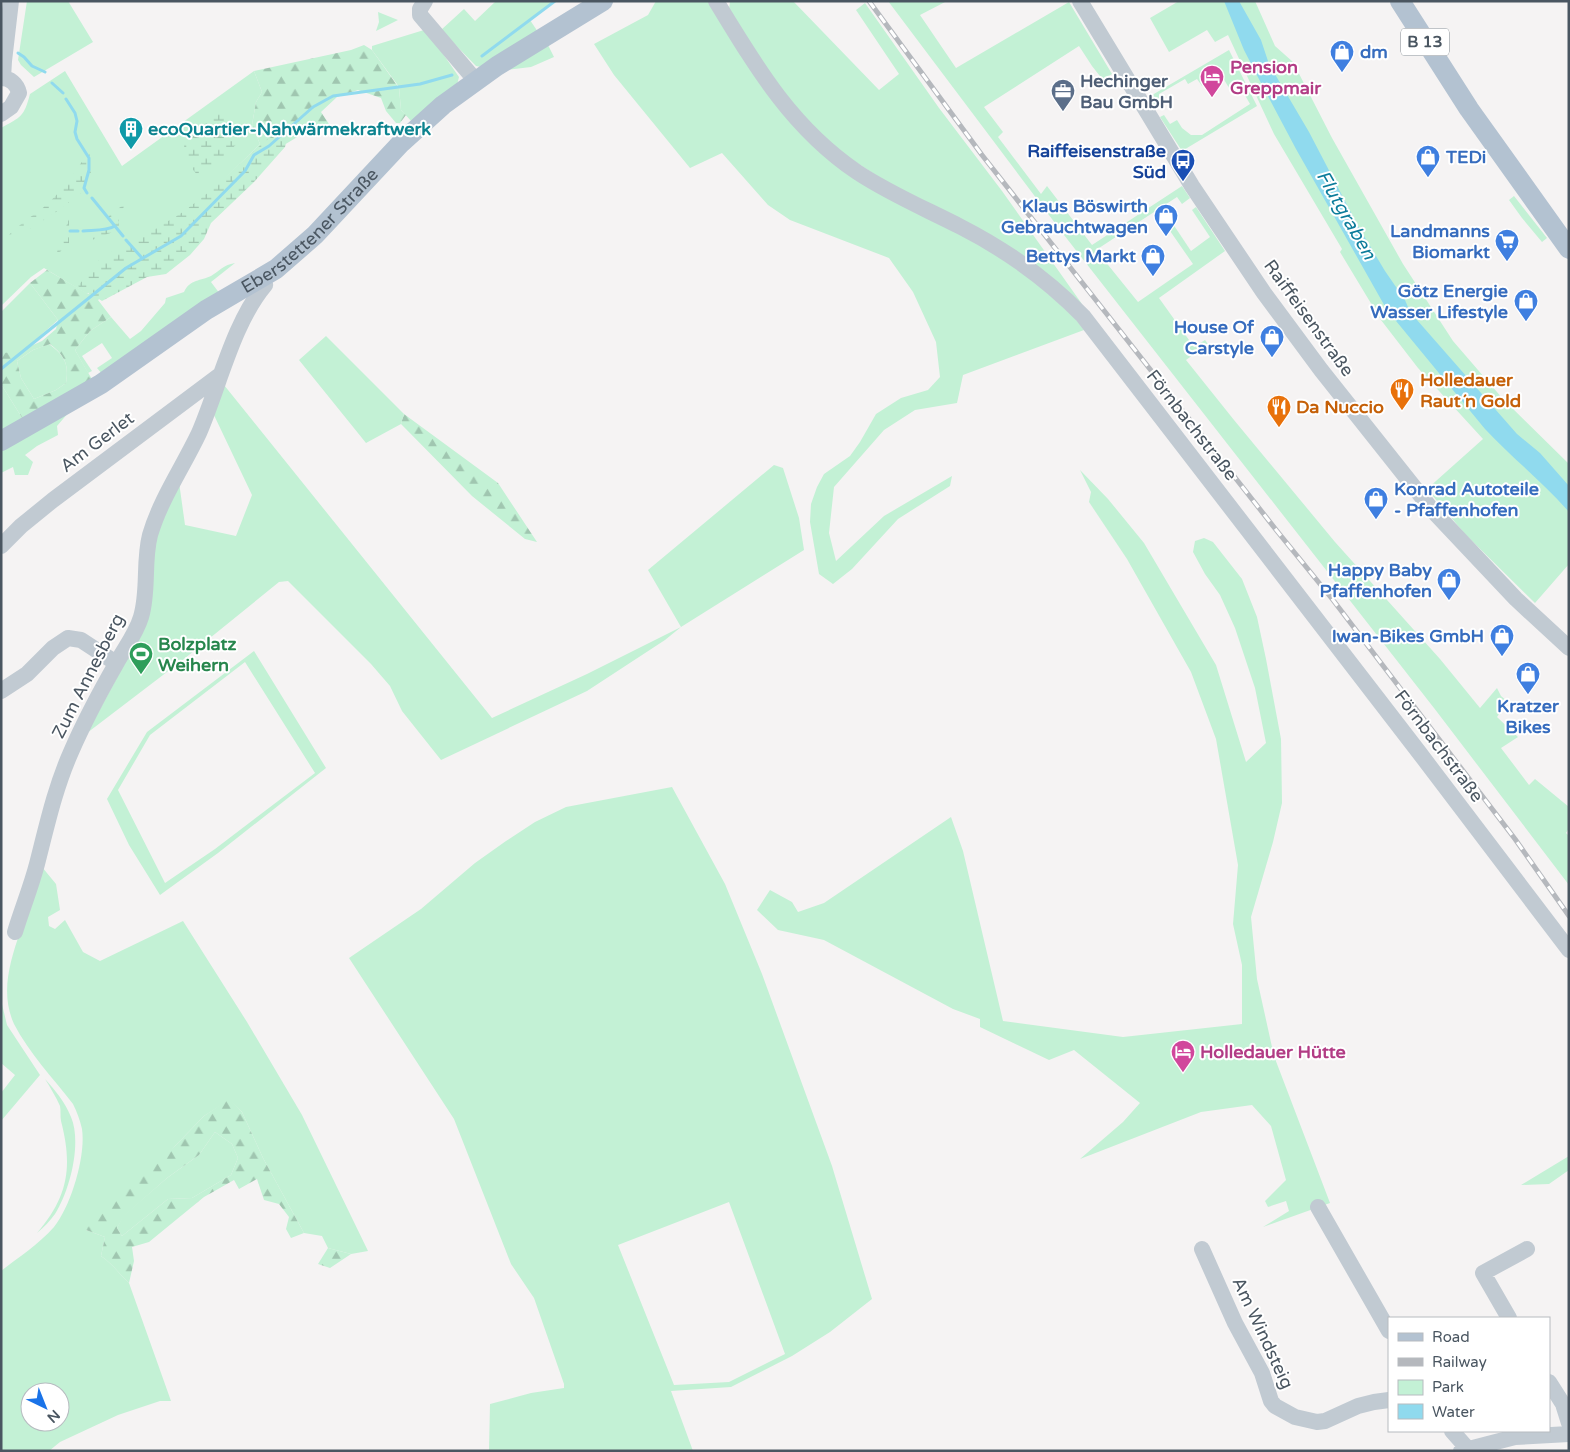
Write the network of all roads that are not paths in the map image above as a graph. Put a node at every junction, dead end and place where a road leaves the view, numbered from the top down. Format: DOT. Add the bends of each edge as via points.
graph roads {
  1 [pos="425,1"];
  2 [pos="603,1"];
  3 [pos="716,1"];
  4 [pos="1080,1"];
  5 [pos="1400,1"];
  6 [pos="7,11"];
  7 [pos="2,78"];
  8 [pos="476,80"];
  9 [pos="1,114"];
  10 [pos="1569,249"];
  11 [pos="261,279"];
  12 [pos="220,375"];
  13 [pos="1,441"];
  14 [pos="1,546"];
  15 [pos="1569,648"];
  16 [pos="116,663"];
  17 [pos="1,691"];
  18 [pos="15,932"];
  19 [pos="1569,950"];
  20 [pos="1318,1207"];
  21 [pos="1202,1249"];
  22 [pos="1526,1249"];
  23 [pos="1508,1317"];
  24 [pos="1388,1329"];
  25 [pos="1550,1384"];
  26 [pos="1388,1400"];
  27 [pos="1569,1423"];
  28 [pos="1453,1432"];
  29 [pos="1569,1434"];
  30 [pos="1464,1450"];
  1 -- 8 [label="street" via="420,15"];
  2 -- 8 [label="main road, Eberstettener Straße"];
  3 -- 19 [label="street, Förnbachstraße" via="776,96 827,150 889,191 1005,252 1083,316"];
  4 -- 15 [label="street, Raiffeisenstraße" via="1192,186 1321,370 1433,511 1516,599"];
  5 -- 10 [label="main road, B 13" via="1469,109"];
  6 -- 7 [label="street"];
  7 -- 9 [label="street" via="15,84 18,93 14,104"];
  8 -- 11 [label="main road, Eberstettener Straße" via="401,144 305,245"];
  11 -- 12 [label="street, Zum Annesberg" via="265,285 251,304"];
  11 -- 13 [label="main road, Eberstettener Straße" via="206,310 95,388"];
  12 -- 14 [label="street, Am Gerlet" via="53,500"];
  12 -- 16 [label="street, Zum Annesberg" via="198,434 163,500 148,547 145,597 140,619"];
  16 -- 17 [label="street" via="81,640 68,638 58,643 27,674"];
  16 -- 18 [label="street, Zum Annesberg" via="61,776"];
  20 -- 24 [label="street"];
  21 -- 26 [label="street, Am Windsteig" via="1275,1406 1295,1417 1317,1422 1358,1406"];
  22 -- 23 [label="street" via="1483,1274"];
  25 -- 27 [label="street" via="1563,1404"];
  28 -- 30 [label="street"];
  29 -- 30 [label="street" via="1515,1437"];
}
